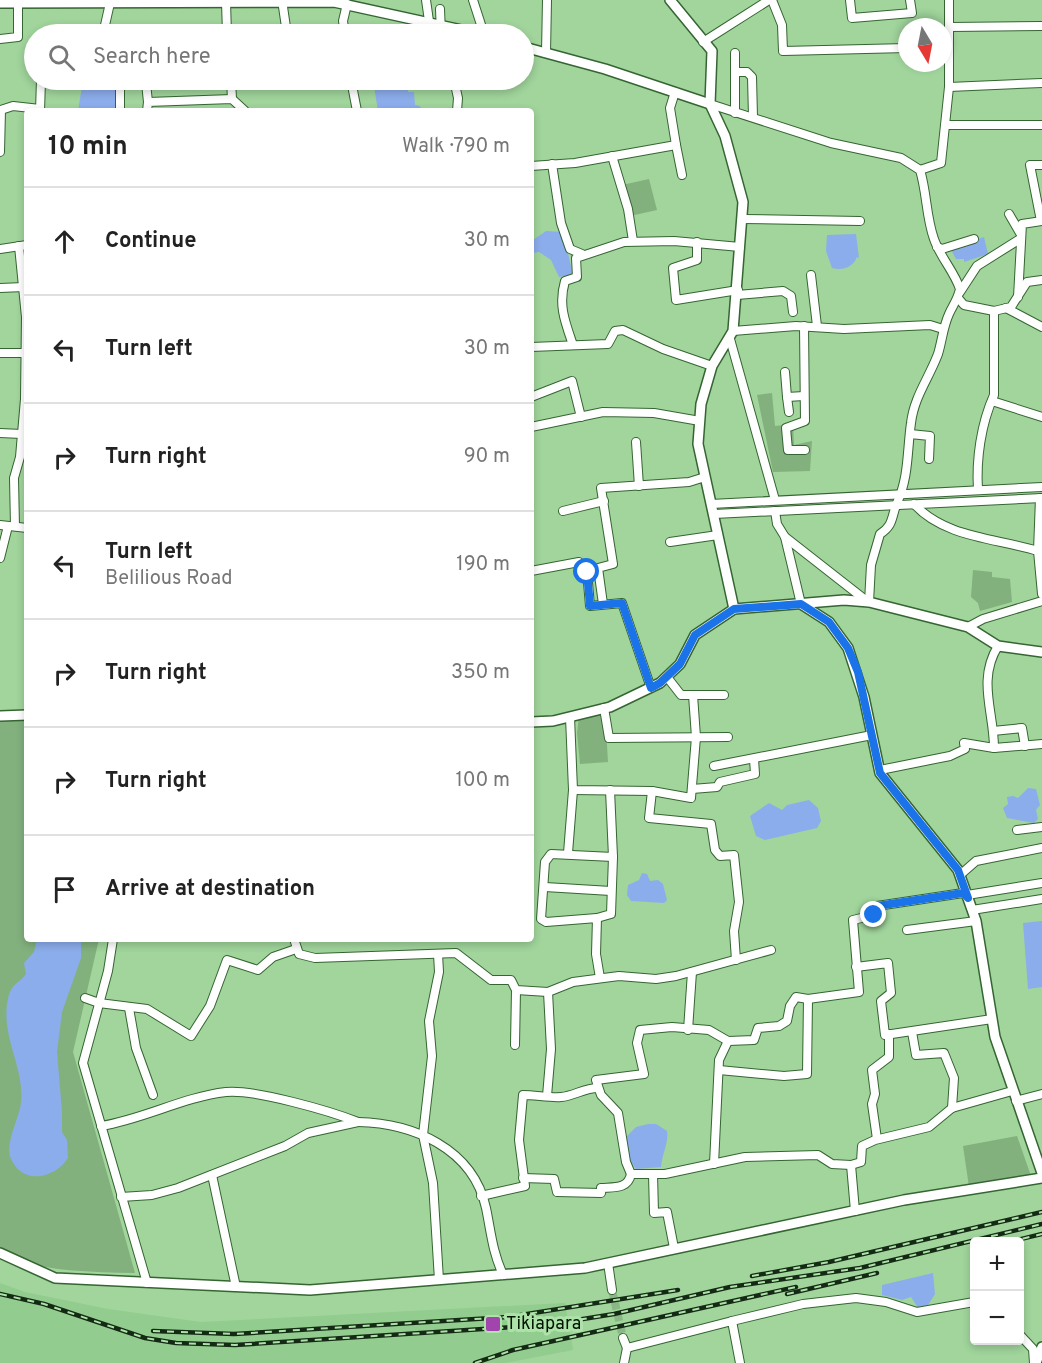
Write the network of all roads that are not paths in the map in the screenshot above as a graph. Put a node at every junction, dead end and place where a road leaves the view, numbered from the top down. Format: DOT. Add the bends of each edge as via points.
graph roads {
  1 [pos="426,0"];
  2 [pos="473,0"];
  3 [pos="547,0"];
  4 [pos="670,0"];
  5 [pos="770,0"];
  6 [pos="850,0"];
  7 [pos="910,0"];
  8 [pos="949,0"];
  9 [pos="123,1"];
  10 [pos="282,1"];
  11 [pos="22,2"];
  12 [pos="226,2"];
  13 [pos="0,3"];
  14 [pos="110,3"];
  15 [pos="347,4"];
  16 [pos="365,4"];
  17 [pos="440,9"];
  18 [pos="950,18"];
  19 [pos="429,21"];
  20 [pos="105,24"];
  21 [pos="227,24"];
  22 [pos="285,24"];
  23 [pos="343,24"];
  24 [pos="440,24"];
  25 [pos="479,24"];
  26 [pos="952,27"];
  27 [pos="1042,27"];
  28 [pos="0,39"];
  29 [pos="703,42"];
  30 [pos="898,48"];
  31 [pos="534,50"];
  32 [pos="546,53"];
  33 [pos="735,53"];
  34 [pos="735,72"];
  35 [pos="948,72"];
  36 [pos="1042,83"];
  37 [pos="949,87"];
  38 [pos="41,90"];
  39 [pos="120,90"];
  40 [pos="147,90"];
  41 [pos="232,90"];
  42 [pos="353,90"];
  43 [pos="455,90"];
  44 [pos="675,92"];
  45 [pos="232,99"];
  46 [pos="148,102"];
  47 [pos="710,104"];
  48 [pos="26,108"];
  49 [pos="40,108"];
  50 [pos="120,108"];
  51 [pos="147,108"];
  52 [pos="241,108"];
  53 [pos="356,108"];
  54 [pos="457,108"];
  55 [pos="735,113"];
  56 [pos="753,117"];
  57 [pos="946,125"];
  58 [pos="1042,125"];
  59 [pos="676,145"];
  60 [pos="0,152"];
  61 [pos="612,156"];
  62 [pos="552,164"];
  63 [pos="1042,165"];
  64 [pos="534,166"];
  65 [pos="920,170"];
  66 [pos="682,175"];
  67 [pos="1009,214"];
  68 [pos="742,219"];
  69 [pos="860,221"];
  70 [pos="1042,221"];
  71 [pos="1020,236"];
  72 [pos="974,239"];
  73 [pos="633,241"];
  74 [pos="697,242"];
  75 [pos="23,246"];
  76 [pos="740,247"];
  77 [pos="937,247"];
  78 [pos="0,249"];
  79 [pos="582,254"];
  80 [pos="811,275"];
  81 [pos="1042,280"];
  82 [pos="24,287"];
  83 [pos="0,288"];
  84 [pos="737,292"];
  85 [pos="959,295"];
  86 [pos="1018,297"];
  87 [pos="1006,308"];
  88 [pos="994,311"];
  89 [pos="793,312"];
  90 [pos="804,326"];
  91 [pos="817,326"];
  92 [pos="1042,327"];
  93 [pos="943,329"];
  94 [pos="732,335"];
  95 [pos="573,345"];
  96 [pos="534,347"];
  97 [pos="0,353"];
  98 [pos="24,353"];
  99 [pos="712,366"];
  100 [pos="785,372"];
  101 [pos="534,396"];
  102 [pos="804,396"];
  103 [pos="787,397"];
  104 [pos="992,401"];
  105 [pos="789,412"];
  106 [pos="581,417"];
  107 [pos="1042,417"];
  108 [pos="700,421"];
  109 [pos="534,426"];
  110 [pos="24,429"];
  111 [pos="0,433"];
  112 [pos="910,434"];
  113 [pos="636,442"];
  114 [pos="805,450"];
  115 [pos="929,459"];
  116 [pos="705,477"];
  117 [pos="639,486"];
  118 [pos="1042,487"];
  119 [pos="978,490"];
  120 [pos="903,493"];
  121 [pos="1041,498"];
  122 [pos="775,500"];
  123 [pos="604,501"];
  124 [pos="711,504"];
  125 [pos="914,504"];
  126 [pos="896,505"];
  127 [pos="775,511"];
  128 [pos="563,512"];
  129 [pos="714,514"];
  130 [pos="8,526"];
  131 [pos="24,528"];
  132 [pos="718,535"];
  133 [pos="785,537"];
  134 [pos="670,542"];
  135 [pos="1038,552"];
  136 [pos="0,558"];
  137 [pos="534,571"];
  138 [pos="1042,594"];
  139 [pos="1042,601"];
  140 [pos="869,602"];
  141 [pos="603,604"];
  142 [pos="801,604"];
  143 [pos="734,609"];
  144 [pos="968,627"];
  145 [pos="998,646"];
  146 [pos="1042,652"];
  147 [pos="667,677"];
  148 [pos="651,688"];
  149 [pos="693,695"];
  150 [pos="724,695"];
  151 [pos="604,708"];
  152 [pos="24,715"];
  153 [pos="0,716"];
  154 [pos="570,717"];
  155 [pos="534,722"];
  156 [pos="993,732"];
  157 [pos="872,735"];
  158 [pos="696,737"];
  159 [pos="728,737"];
  160 [pos="1042,744"];
  161 [pos="1025,746"];
  162 [pos="994,748"];
  163 [pos="754,759"];
  164 [pos="714,766"];
  165 [pos="879,770"];
  166 [pos="692,789"];
  167 [pos="573,790"];
  168 [pos="610,790"];
  169 [pos="652,792"];
  170 [pos="1042,827"];
  171 [pos="1017,830"];
  172 [pos="1042,848"];
  173 [pos="568,853"];
  174 [pos="613,857"];
  175 [pos="960,875"];
  176 [pos="1042,883"];
  177 [pos="545,887"];
  178 [pos="611,891"];
  179 [pos="967,896"];
  180 [pos="1042,899"];
  181 [pos="972,910"];
  182 [pos="597,918"];
  183 [pos="976,921"];
  184 [pos="907,930"];
  185 [pos="112,942"];
  186 [pos="295,942"];
  187 [pos="296,949"];
  188 [pos="771,950"];
  189 [pos="438,954"];
  190 [pos="736,960"];
  191 [pos="856,967"];
  192 [pos="692,972"];
  193 [pos="600,978"];
  194 [pos="516,990"];
  195 [pos="548,992"];
  196 [pos="86,998"];
  197 [pos="808,999"];
  198 [pos="99,1003"];
  199 [pos="129,1008"];
  200 [pos="992,1019"];
  201 [pos="688,1030"];
  202 [pos="912,1032"];
  203 [pos="889,1034"];
  204 [pos="728,1041"];
  205 [pos="515,1045"];
  206 [pos="719,1070"];
  207 [pos="598,1088"];
  208 [pos="1012,1091"];
  209 [pos="1042,1094"];
  210 [pos="153,1095"];
  211 [pos="548,1096"];
  212 [pos="1016,1101"];
  213 [pos="952,1108"];
  214 [pos="358,1122"];
  215 [pos="101,1126"];
  216 [pos="423,1135"];
  217 [pos="877,1139"];
  218 [pos="714,1164"];
  219 [pos="851,1165"];
  220 [pos="653,1173"];
  221 [pos="1042,1173"];
  222 [pos="631,1174"];
  223 [pos="212,1175"];
  224 [pos="523,1178"];
  225 [pos="1042,1178"];
  226 [pos="482,1196"];
  227 [pos="121,1197"];
  228 [pos="855,1211"];
  229 [pos="674,1248"];
  230 [pos="0,1253"];
  231 [pos="608,1263"];
  232 [pos="502,1275"];
  233 [pos="439,1280"];
  234 [pos="147,1283"];
  235 [pos="236,1287"];
  236 [pos="612,1290"];
  237 [pos="970,1303"];
  238 [pos="732,1322"];
  239 [pos="623,1338"];
  240 [pos="1024,1339"];
  241 [pos="1042,1347"];
  242 [pos="627,1348"];
  243 [pos="624,1363"];
  244 [pos="740,1363"];
  245 [pos="1035,1363"];
  1 -- 19 [label="street"];
  2 -- 25 [label="street"];
  3 -- 32 [label="street"];
  4 -- 29 [label="main road"];
  5 -- 29 [label="street"];
  5 -- 30 [label="street" via="782,25 783,51"];
  6 -- 7 [label="street" via="852,18 912,13"];
  8 -- 18 [label="street"];
  9 -- 12 [label="main road"];
  9 -- 14 [label="main road"];
  10 -- 12 [label="main road"];
  10 -- 15 [label="main road"];
  10 -- 22 [label="street"];
  11 -- 13 [label="main road"];
  11 -- 14 [label="main road"];
  11 -- 28 [label="street" via="18,37"];
  12 -- 21 [label="street"];
  14 -- 20 [label="street"];
  15 -- 16 [label="main road"];
  15 -- 23 [label="street"];
  16 -- 19 [label="main road"];
  17 -- 24 [label="street"];
  19 -- 24 [label="main road"];
  26 -- 27 [label="street"];
  29 -- 47 [label="main road" via="712,51 713,59"];
  31 -- 32 [label="main road"];
  32 -- 44 [label="main road"];
  33 -- 34 [label="street"];
  34 -- 55 [label="street"];
  34 -- 56 [label="street" via="747,72 752,77"];
  35 -- 37 [label="street"];
  36 -- 37 [label="street"];
  37 -- 57 [label="street"];
  38 -- 49 [label="street"];
  39 -- 50 [label="street"];
  40 -- 46 [label="street"];
  41 -- 45 [label="street"];
  42 -- 53 [label="street"];
  43 -- 54 [label="street"];
  44 -- 47 [label="main road"];
  44 -- 59 [label="street" via="670,108"];
  45 -- 46 [label="street"];
  45 -- 52 [label="street"];
  46 -- 51 [label="street"];
  47 -- 55 [label="street"];
  47 -- 68 [label="main road" via="728,147 743,202"];
  48 -- 60 [label="street" via="13,106 1,110"];
  55 -- 56 [label="street"];
  56 -- 65 [label="street" via="831,143 901,158"];
  57 -- 58 [label="street"];
  57 -- 65 [label="street" via="941,164"];
  59 -- 61 [label="street"];
  59 -- 66 [label="street"];
  61 -- 62 [label="street"];
  61 -- 73 [label="street"];
  62 -- 64 [label="street"];
  62 -- 79 [label="street" via="561,223 570,249"];
  63 -- 70 [label="street" via="1030,165"];
  65 -- 77 [label="street"];
  67 -- 71 [label="street"];
  68 -- 69 [label="street"];
  68 -- 76 [label="main road"];
  70 -- 71 [label="street" via="1022,224"];
  71 -- 85 [label="street" via="977,266"];
  71 -- 86 [label="street"];
  72 -- 77 [label="street" via="942,249"];
  73 -- 74 [label="street"];
  73 -- 79 [label="street"];
  74 -- 76 [label="street"];
  74 -- 84 [label="street" via="697,260 673,268 676,300"];
  75 -- 78 [label="street"];
  75 -- 82 [label="street"];
  76 -- 84 [label="main road"];
  77 -- 85 [label="street" via="957,280"];
  79 -- 95 [label="street" via="576,258 577,277 565,281 560,298"];
  80 -- 91 [label="street"];
  81 -- 86 [label="street" via="1027,282"];
  82 -- 83 [label="street"];
  84 -- 89 [label="street" via="783,291 791,296"];
  84 -- 94 [label="main road"];
  85 -- 88 [label="street" via="971,308"];
  85 -- 93 [label="street"];
  86 -- 87 [label="street"];
  87 -- 88 [label="street"];
  87 -- 92 [label="street"];
  88 -- 104 [label="street"];
  90 -- 91 [label="street"];
  90 -- 94 [label="street"];
  90 -- 102 [label="street"];
  91 -- 93 [label="street" via="844,329 930,325"];
  93 -- 112 [label="street" via="936,358 918,394"];
  94 -- 99 [label="main road"];
  94 -- 122 [label="street"];
  95 -- 96 [label="street"];
  95 -- 99 [label="street" via="610,344 615,331 624,330"];
  97 -- 98 [label="street"];
  98 -- 110 [label="street"];
  99 -- 108 [label="main road"];
  100 -- 103 [label="street"];
  101 -- 106 [label="street" via="572,381"];
  102 -- 103 [label="street"];
  102 -- 114 [label="street" via="805,421 787,426 787,448"];
  103 -- 105 [label="street"];
  104 -- 107 [label="street"];
  104 -- 119 [label="street" via="979,452"];
  106 -- 108 [label="street" via="603,412 654,412"];
  106 -- 109 [label="street"];
  108 -- 116 [label="main road" via="698,444"];
  110 -- 111 [label="street"];
  110 -- 130 [label="street"];
  112 -- 115 [label="street" via="930,436"];
  112 -- 120 [label="street"];
  113 -- 117 [label="street"];
  116 -- 117 [label="street"];
  116 -- 124 [label="main road"];
  117 -- 123 [label="street" via="601,488"];
  118 -- 119 [label="street"];
  119 -- 120 [label="street"];
  120 -- 122 [label="street"];
  120 -- 126 [label="street"];
  121 -- 125 [label="street"];
  121 -- 135 [label="street"];
  122 -- 124 [label="street"];
  123 -- 128 [label="street"];
  123 -- 141 [label="street" via="613,564 598,568"];
  124 -- 129 [label="main road"];
  125 -- 126 [label="street"];
  125 -- 135 [label="street" via="924,516 942,526"];
  126 -- 127 [label="street"];
  126 -- 140 [label="street" via="894,520 880,534 871,565"];
  127 -- 129 [label="street"];
  127 -- 133 [label="street"];
  129 -- 132 [label="main road"];
  130 -- 131 [label="street"];
  130 -- 136 [label="street"];
  132 -- 134 [label="street"];
  132 -- 143 [label="main road"];
  133 -- 140 [label="street"];
  133 -- 142 [label="street"];
  135 -- 138 [label="street"];
  137 -- 141 [label="street" via="579,562 587,572 590,606"];
  139 -- 144 [label="street"];
  140 -- 142 [label="main road"];
  140 -- 144 [label="main road"];
  141 -- 148 [label="street" via="622,603"];
  142 -- 143 [label="main road"];
  142 -- 157 [label="main road" via="829,622 848,648 858,672"];
  143 -- 147 [label="main road" via="695,635 680,664"];
  144 -- 145 [label="main road"];
  145 -- 146 [label="main road"];
  145 -- 156 [label="street" via="987,672"];
  147 -- 148 [label="main road"];
  147 -- 149 [label="street" via="681,695"];
  148 -- 151 [label="main road"];
  149 -- 150 [label="street"];
  149 -- 158 [label="street"];
  151 -- 154 [label="main road"];
  151 -- 158 [label="street" via="609,738"];
  152 -- 153 [label="main road"];
  154 -- 155 [label="main road"];
  154 -- 167 [label="street"];
  156 -- 161 [label="street" via="1022,728"];
  156 -- 162 [label="street"];
  157 -- 163 [label="street"];
  157 -- 165 [label="main road"];
  158 -- 159 [label="street"];
  158 -- 166 [label="street"];
  160 -- 161 [label="street"];
  161 -- 162 [label="street"];
  162 -- 165 [label="street" via="964,743 965,749 950,756"];
  163 -- 164 [label="street"];
  163 -- 166 [label="street" via="755,774"];
  165 -- 175 [label="main road"];
  166 -- 169 [label="street" via="692,798"];
  167 -- 168 [label="street"];
  167 -- 173 [label="street"];
  168 -- 169 [label="street"];
  168 -- 174 [label="street"];
  169 -- 190 [label="street" via="649,818 711,824 715,850 720,856 734,855 739,902"];
  170 -- 171 [label="street"];
  172 -- 175 [label="street" via="976,861"];
  173 -- 174 [label="street"];
  173 -- 177 [label="street" via="551,854 545,862"];
  174 -- 178 [label="street"];
  175 -- 179 [label="main road"];
  176 -- 179 [label="street"];
  177 -- 178 [label="street"];
  177 -- 182 [label="street" via="543,921"];
  178 -- 182 [label="street" via="610,914"];
  179 -- 181 [label="main road"];
  179 -- 191 [label="street" via="963,893 877,906 874,915 853,920"];
  180 -- 181 [label="street"];
  181 -- 183 [label="main road"];
  182 -- 193 [label="street"];
  183 -- 184 [label="street"];
  183 -- 200 [label="main road"];
  185 -- 198 [label="street"];
  186 -- 187 [label="street"];
  187 -- 189 [label="street" via="299,954 315,958"];
  187 -- 199 [label="street" via="273,957 258,970 227,960 210,1006 191,1036 147,1009"];
  188 -- 190 [label="street"];
  189 -- 194 [label="street" via="456,954 491,980 511,980"];
  189 -- 216 [label="street" via="439,972 429,1021 432,1056"];
  190 -- 192 [label="street"];
  191 -- 197 [label="street" via="859,992"];
  191 -- 203 [label="street" via="888,963 891,993 881,1001 885,1035"];
  192 -- 193 [label="street" via="657,979"];
  192 -- 201 [label="street"];
  193 -- 195 [label="street" via="573,982"];
  194 -- 195 [label="street"];
  194 -- 205 [label="street"];
  195 -- 211 [label="street"];
  196 -- 198 [label="street"];
  197 -- 204 [label="street" via="796,997 787,1021 758,1028 754,1040"];
  197 -- 206 [label="street" via="807,1074 784,1077"];
  198 -- 199 [label="street"];
  198 -- 215 [label="street" via="83,1063"];
  199 -- 210 [label="street" via="136,1048"];
  200 -- 202 [label="street"];
  200 -- 208 [label="main road"];
  201 -- 204 [label="street" via="709,1030"];
  201 -- 207 [label="street" via="640,1030 638,1043 644,1074 597,1080"];
  202 -- 203 [label="street"];
  202 -- 213 [label="street" via="916,1055 944,1053 954,1078"];
  203 -- 217 [label="street" via="889,1057 872,1070"];
  204 -- 206 [label="street"];
  206 -- 218 [label="street"];
  207 -- 211 [label="street" via="561,1097"];
  207 -- 222 [label="street" via="618,1113"];
  208 -- 212 [label="main road"];
  208 -- 213 [label="street"];
  209 -- 212 [label="street"];
  211 -- 224 [label="street" via="523,1095 519,1140"];
  212 -- 221 [label="main road"];
  213 -- 217 [label="street" via="929,1127"];
  214 -- 215 [label="street" via="313,1108 228,1092"];
  214 -- 216 [label="street" via="382,1122"];
  214 -- 223 [label="street" via="308,1133"];
  215 -- 227 [label="street"];
  216 -- 226 [label="street" via="438,1141 456,1158"];
  216 -- 233 [label="street" via="433,1183"];
  217 -- 219 [label="street" via="862,1146 861,1162"];
  218 -- 219 [label="street" via="744,1156 818,1155 832,1164"];
  218 -- 220 [label="street"];
  219 -- 228 [label="street"];
  220 -- 222 [label="street"];
  220 -- 229 [label="street" via="654,1213 667,1212"];
  222 -- 224 [label="street" via="624,1185 601,1188 601,1193 557,1192 554,1179"];
  223 -- 227 [label="street" via="152,1195"];
  223 -- 235 [label="street"];
  224 -- 226 [label="street" via="525,1186"];
  225 -- 228 [label="main road"];
  226 -- 232 [label="street" via="491,1246"];
  227 -- 234 [label="street"];
  228 -- 229 [label="main road"];
  229 -- 231 [label="main road"];
  230 -- 234 [label="main road" via="55,1278"];
  231 -- 232 [label="main road"];
  231 -- 236 [label="street"];
  232 -- 233 [label="main road"];
  233 -- 235 [label="main road" via="310,1290"];
  234 -- 235 [label="main road"];
  237 -- 238 [label="street" via="917,1312 856,1298 803,1304"];
  238 -- 242 [label="street"];
  238 -- 244 [label="street"];
  239 -- 242 [label="street"];
  240 -- 245 [label="street" via="1033,1349"];
  241 -- 245 [label="main road"];
  242 -- 243 [label="street"];
}
